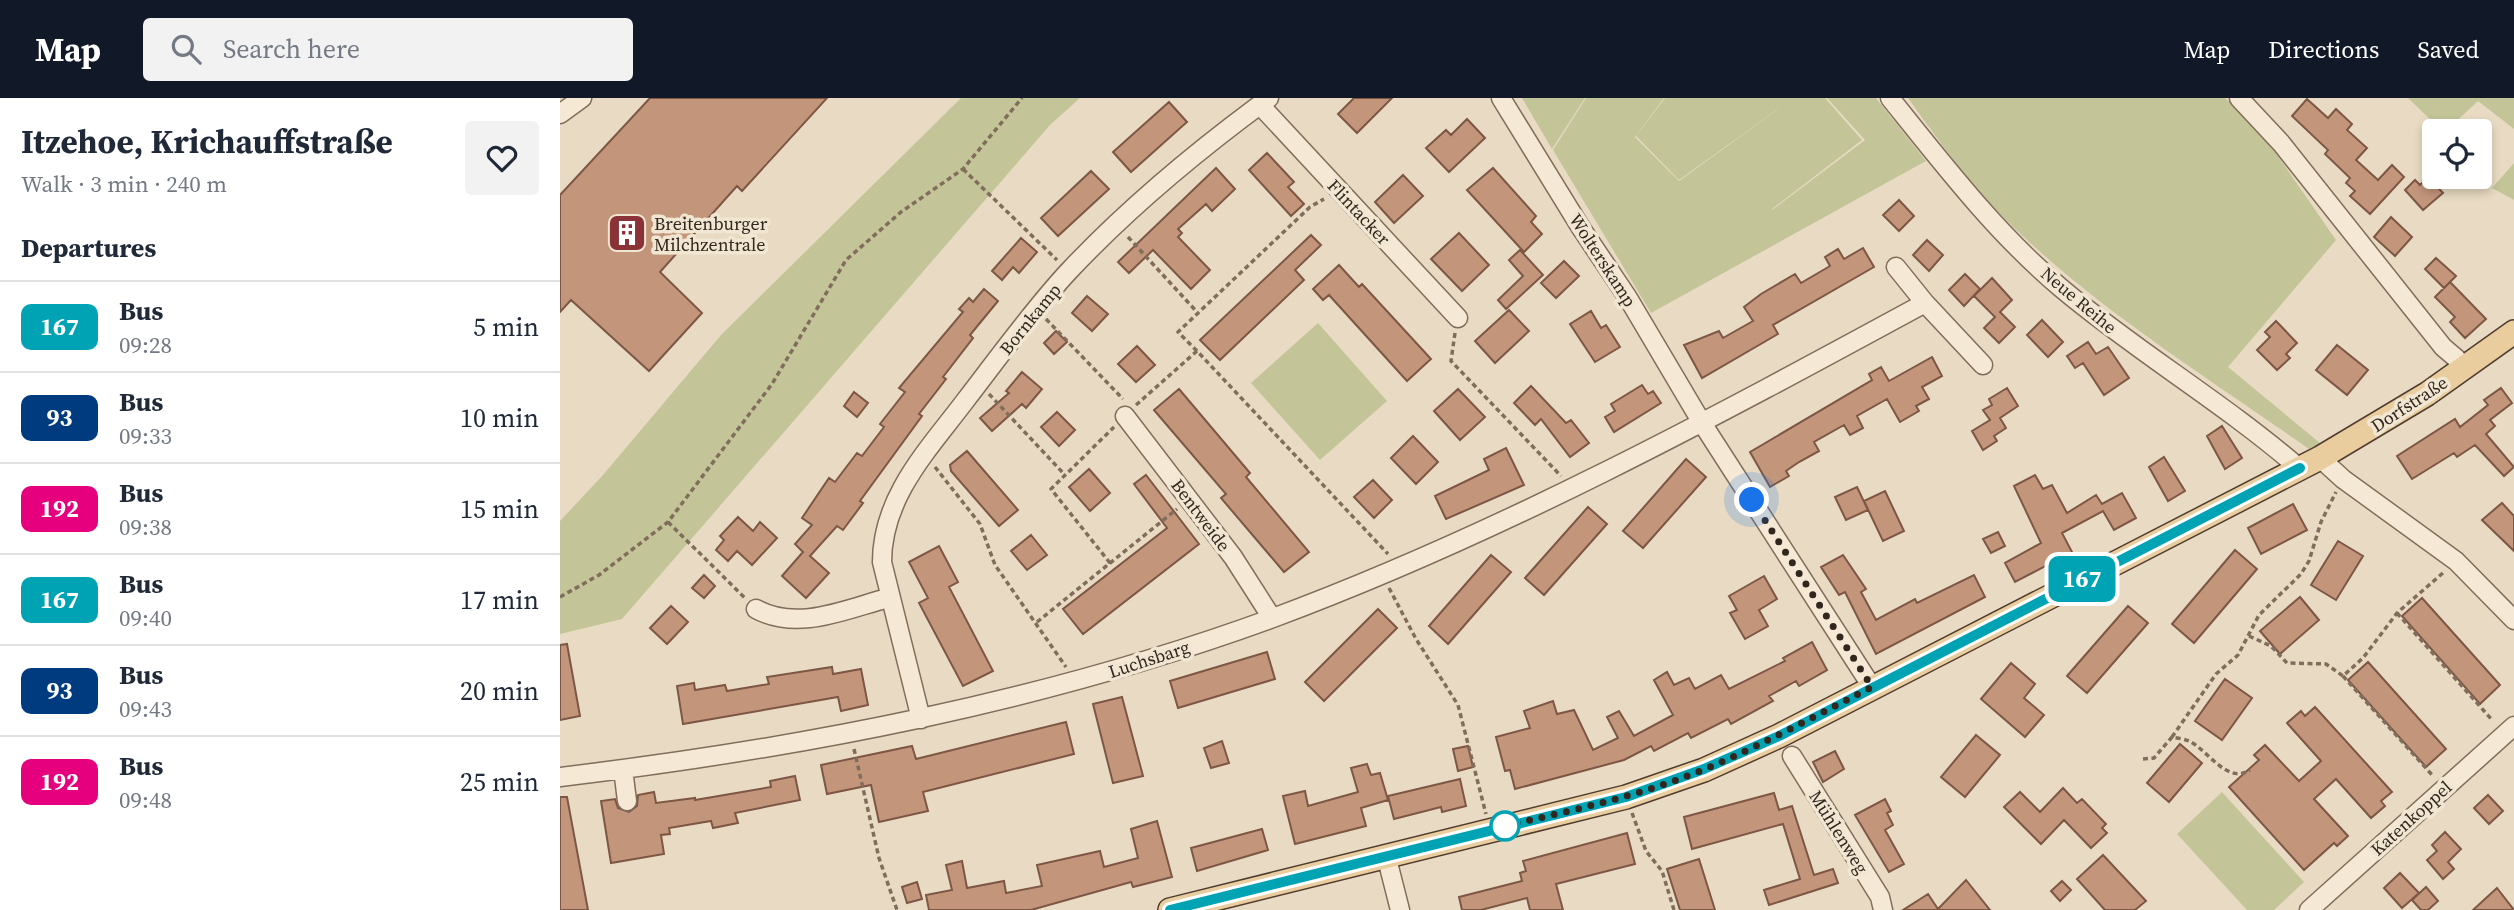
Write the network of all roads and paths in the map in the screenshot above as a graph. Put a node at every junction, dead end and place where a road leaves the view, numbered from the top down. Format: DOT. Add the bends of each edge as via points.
graph roads {
  1 [pos="582,98"];
  2 [pos="1022,98"];
  3 [pos="1502,98"];
  4 [pos="1889,98"];
  5 [pos="2239,98"];
  6 [pos="1265,101"];
  7 [pos="560,114"];
  8 [pos="963,169"];
  9 [pos="1339,191"];
  10 [pos="1116,225"];
  11 [pos="1896,267"];
  12 [pos="1068,272"];
  13 [pos="1925,303"];
  14 [pos="1036,309"];
  15 [pos="1198,313"];
  16 [pos="1458,318"];
  17 [pos="2514,332"];
  18 [pos="1197,351"];
  19 [pos="2457,359"];
  20 [pos="1983,365"];
  21 [pos="980,382"];
  22 [pos="1125,416"];
  23 [pos="1702,423"];
  24 [pos="924,456"];
  25 [pos="2310,463"];
  26 [pos="1064,474"];
  27 [pos="2343,479"];
  28 [pos="1573,487"];
  29 [pos="1189,499"];
  30 [pos="668,522"];
  31 [pos="2456,561"];
  32 [pos="1110,563"];
  33 [pos="1399,566"];
  34 [pos="1381,574"];
  35 [pos="560,597"];
  36 [pos="888,598"];
  37 [pos="756,609"];
  38 [pos="2397,613"];
  39 [pos="1272,618"];
  40 [pos="2514,620"];
  41 [pos="1037,622"];
  42 [pos="2249,636"];
  43 [pos="2343,676"];
  44 [pos="1075,681"];
  45 [pos="1872,687"];
  46 [pos="921,719"];
  47 [pos="2510,730"];
  48 [pos="852,733"];
  49 [pos="2172,737"];
  50 [pos="1791,756"];
  51 [pos="2143,759"];
  52 [pos="623,769"];
  53 [pos="2250,770"];
  54 [pos="560,777"];
  55 [pos="2444,789"];
  56 [pos="1626,797"];
  57 [pos="627,801"];
  58 [pos="1488,830"];
  59 [pos="1386,856"];
  60 [pos="897,910"];
  61 [pos="1170,910"];
  62 [pos="1400,910"];
  63 [pos="1674,910"];
  64 [pos="1883,910"];
  65 [pos="2309,910"];
  1 -- 7 [label="street"];
  2 -- 8 [label="path"];
  3 -- 23 [label="street, Wolterskamp"];
  4 -- 25 [label="street, Neue Reihe" via="1978,205 2059,286 2176,377 2270,442"];
  5 -- 19 [label="street"];
  6 -- 9 [label="street, Flintacker"];
  6 -- 10 [label="street, Bornkamp" via="1179,168"];
  8 -- 12 [label="path"];
  8 -- 30 [label="path" via="901,212 846,260 772,384"];
  9 -- 15 [label="path" via="1310,207"];
  9 -- 16 [label="street, Flintacker"];
  10 -- 12 [label="street, Bornkamp"];
  10 -- 15 [label="path"];
  11 -- 13 [label="street"];
  12 -- 14 [label="street, Bornkamp"];
  13 -- 20 [label="street"];
  13 -- 23 [label="street"];
  14 -- 18 [label="path" via="1132,409"];
  14 -- 21 [label="street, Bornkamp"];
  15 -- 18 [label="path" via="1178,332"];
  16 -- 28 [label="path" via="1451,361"];
  17 -- 25 [label="main road, Dorfstraße" via="2427,394"];
  18 -- 33 [label="path"];
  21 -- 24 [label="street, Bornkamp"];
  21 -- 26 [label="path"];
  22 -- 26 [label="path"];
  22 -- 29 [label="street, Bentweide"];
  23 -- 28 [label="street, Luchsbarg"];
  23 -- 45 [label="street, Wolterskamp"];
  24 -- 36 [label="street, Bornkamp" via="897,495 886,525 882,562"];
  24 -- 41 [label="path" via="980,524 995,565"];
  25 -- 27 [label="street, Neue Reihe"];
  25 -- 45 [label="main road, Dorfstraße"];
  26 -- 32 [label="path" via="1051,489"];
  27 -- 31 [label="street, Neue Reihe"];
  27 -- 42 [label="path" via="2327,506 2309,561 2259,615"];
  28 -- 33 [label="street, Luchsbarg"];
  29 -- 32 [label="path"];
  29 -- 39 [label="street, Bentweide"];
  30 -- 35 [label="path" via="600,575"];
  30 -- 37 [label="path"];
  31 -- 38 [label="path"];
  31 -- 40 [label="street, Neue Reihe"];
  32 -- 41 [label="path"];
  33 -- 34 [label="street, Luchsbarg"];
  34 -- 39 [label="street, Luchsbarg"];
  34 -- 58 [label="path" via="1458,705"];
  36 -- 37 [label="street" via="796,620"];
  36 -- 46 [label="street, Bornkamp"];
  38 -- 43 [label="path" via="2364,658"];
  38 -- 47 [label="path"];
  39 -- 44 [label="street, Luchsbarg"];
  41 -- 44 [label="path"];
  42 -- 43 [label="path" via="2270,646 2287,663 2326,664"];
  42 -- 49 [label="path"];
  43 -- 55 [label="path"];
  44 -- 46 [label="street, Luchsbarg"];
  45 -- 56 [label="main road, Dorfstraße" via="1779,736"];
  46 -- 48 [label="street, Luchsbarg"];
  47 -- 55 [label="street, Katenkoppel"];
  48 -- 52 [label="street, Luchsbarg"];
  48 -- 60 [label="path" via="879,858"];
  49 -- 51 [label="path" via="2154,758"];
  49 -- 53 [label="path" via="2189,741 2229,772 2243,775"];
  50 -- 64 [label="street, Mühlenweg" via="1880,897"];
  52 -- 54 [label="street, Luchsbarg"];
  52 -- 57 [label="street"];
  55 -- 65 [label="street, Katenkoppel"];
  56 -- 58 [label="main road, Dorfstraße"];
  56 -- 63 [label="path" via="1646,851 1662,871"];
  58 -- 59 [label="main road, Dorfstraße"];
  59 -- 61 [label="main road, Dorfstraße"];
  59 -- 62 [label="street"];
}
